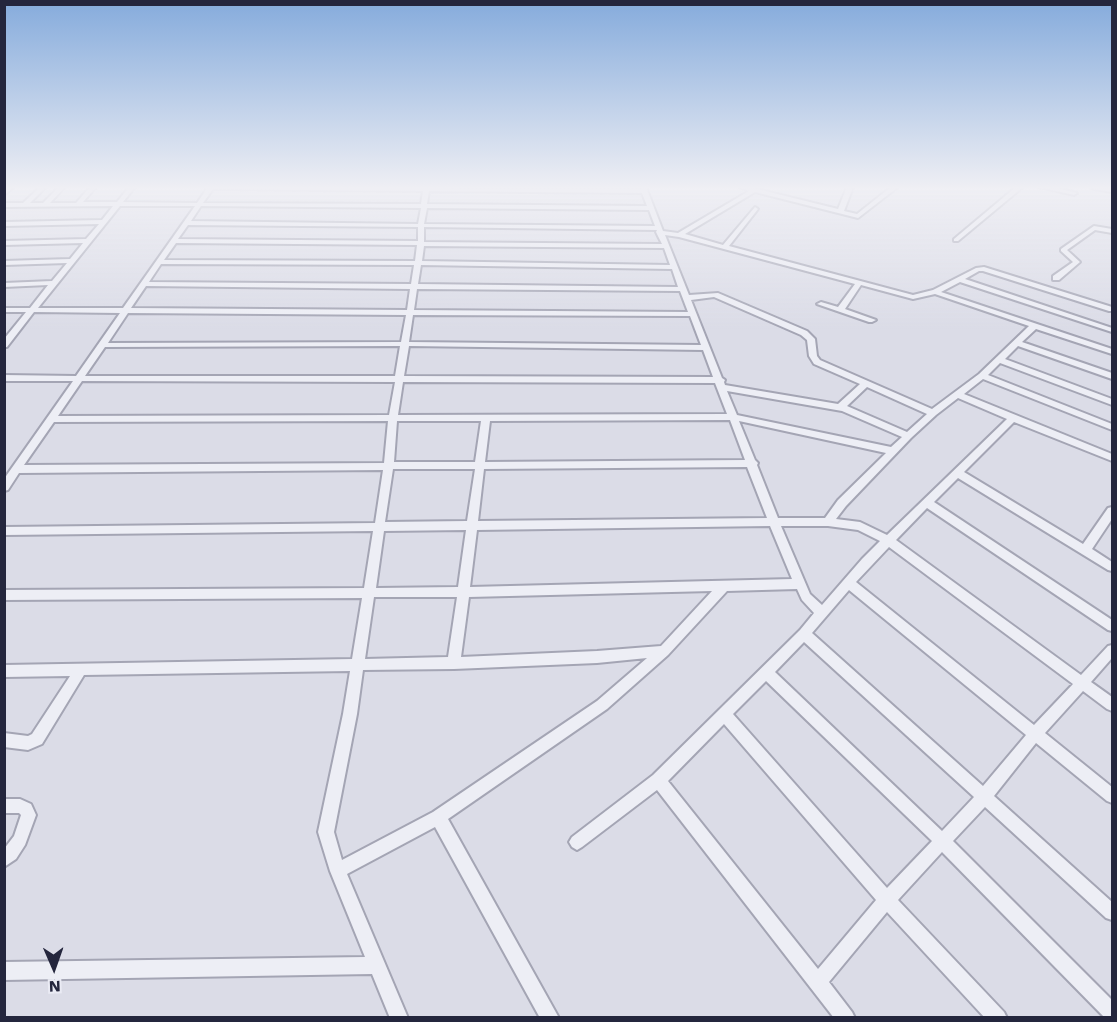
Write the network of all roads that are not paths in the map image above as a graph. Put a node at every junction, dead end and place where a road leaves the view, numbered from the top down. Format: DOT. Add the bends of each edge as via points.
graph roads {
  1 [pos="94,235"];
  2 [pos="178,235"];
  3 [pos="421,235"];
  4 [pos="660,235"];
  5 [pos="679,235"];
  6 [pos="734,235"];
  7 [pos="962,235"];
  8 [pos="1085,235"];
  9 [pos="956,240"];
  10 [pos="89,241"];
  11 [pos="174,241"];
  12 [pos="4,243"];
  13 [pos="421,243"];
  14 [pos="665,246"];
  15 [pos="724,248"];
  16 [pos="73,261"];
  17 [pos="159,262"];
  18 [pos="4,263"];
  19 [pos="417,263"];
  20 [pos="673,267"];
  21 [pos="1056,278"];
  22 [pos="959,279"];
  23 [pos="55,283"];
  24 [pos="859,283"];
  25 [pos="144,284"];
  26 [pos="4,285"];
  27 [pos="414,286"];
  28 [pos="935,292"];
  29 [pos="684,293"];
  30 [pos="821,304"];
  31 [pos="1113,309"];
  32 [pos="4,310"];
  33 [pos="34,310"];
  34 [pos="126,310"];
  35 [pos="840,310"];
  36 [pos="409,312"];
  37 [pos="692,314"];
  38 [pos="872,320"];
  39 [pos="1034,326"];
  40 [pos="1113,330"];
  41 [pos="1017,343"];
  42 [pos="5,344"];
  43 [pos="103,345"];
  44 [pos="405,345"];
  45 [pos="706,348"];
  46 [pos="1113,352"];
  47 [pos="999,360"];
  48 [pos="982,376"];
  49 [pos="1113,376"];
  50 [pos="4,378"];
  51 [pos="79,379"];
  52 [pos="400,380"];
  53 [pos="866,383"];
  54 [pos="721,384"];
  55 [pos="958,395"];
  56 [pos="1113,402"];
  57 [pos="840,408"];
  58 [pos="933,413"];
  59 [pos="734,417"];
  60 [pos="1013,418"];
  61 [pos="51,419"];
  62 [pos="393,419"];
  63 [pos="486,419"];
  64 [pos="1113,427"];
  65 [pos="908,436"];
  66 [pos="893,451"];
  67 [pos="1113,458"];
  68 [pos="753,463"];
  69 [pos="389,465"];
  70 [pos="479,465"];
  71 [pos="18,469"];
  72 [pos="957,473"];
  73 [pos="4,487"];
  74 [pos="927,503"];
  75 [pos="1110,518"];
  76 [pos="775,522"];
  77 [pos="828,522"];
  78 [pos="380,525"];
  79 [pos="472,525"];
  80 [pos="4,531"];
  81 [pos="889,541"];
  82 [pos="1085,550"];
  83 [pos="1113,567"];
  84 [pos="848,582"];
  85 [pos="800,584"];
  86 [pos="724,586"];
  87 [pos="369,592"];
  88 [pos="462,592"];
  89 [pos="4,595"];
  90 [pos="821,612"];
  91 [pos="1113,626"];
  92 [pos="804,634"];
  93 [pos="1113,650"];
  94 [pos="664,651"];
  95 [pos="454,663"];
  96 [pos="357,666"];
  97 [pos="80,670"];
  98 [pos="4,671"];
  99 [pos="766,672"];
  100 [pos="1082,682"];
  101 [pos="1113,705"];
  102 [pos="724,714"];
  103 [pos="1036,734"];
  104 [pos="4,740"];
  105 [pos="658,780"];
  106 [pos="1113,796"];
  107 [pos="984,797"];
  108 [pos="4,806"];
  109 [pos="438,817"];
  110 [pos="942,841"];
  111 [pos="576,842"];
  112 [pos="4,859"];
  113 [pos="338,871"];
  114 [pos="887,900"];
  115 [pos="1113,912"];
  116 [pos="377,965"];
  117 [pos="4,971"];
  118 [pos="818,982"];
  119 [pos="1113,1012"];
  120 [pos="399,1017"];
  121 [pos="550,1017"];
  122 [pos="846,1017"];
  123 [pos="998,1017"];
  1 -- 10 [label="street"];
  2 -- 11 [label="street"];
  3 -- 13 [label="street"];
  4 -- 14 [label="street"];
  5 -- 15 [label="street"];
  6 -- 15 [label="street"];
  7 -- 9 [label="street"];
  8 -- 21 [label="street" via="1063,250 1077,262"];
  10 -- 12 [label="street"];
  10 -- 16 [label="street"];
  11 -- 13 [label="street"];
  11 -- 17 [label="street"];
  13 -- 14 [label="street"];
  13 -- 19 [label="street"];
  14 -- 20 [label="street"];
  15 -- 24 [label="street"];
  16 -- 18 [label="street"];
  16 -- 23 [label="street"];
  17 -- 19 [label="street"];
  17 -- 25 [label="street"];
  19 -- 20 [label="street"];
  19 -- 27 [label="street"];
  20 -- 29 [label="street"];
  22 -- 28 [label="street"];
  22 -- 31 [label="street" via="978,269 990,270"];
  22 -- 40 [label="street"];
  23 -- 26 [label="street"];
  23 -- 33 [label="street"];
  24 -- 28 [label="street" via="913,297"];
  24 -- 35 [label="street"];
  25 -- 27 [label="street"];
  25 -- 34 [label="street"];
  27 -- 29 [label="street"];
  27 -- 36 [label="street"];
  28 -- 39 [label="street"];
  29 -- 37 [label="street"];
  29 -- 53 [label="street" via="715,295 804,333 811,339 813,356 818,362"];
  30 -- 35 [label="street"];
  32 -- 33 [label="street"];
  33 -- 34 [label="street"];
  33 -- 42 [label="street"];
  34 -- 36 [label="street"];
  34 -- 43 [label="street"];
  35 -- 38 [label="street"];
  36 -- 37 [label="street"];
  36 -- 44 [label="street"];
  37 -- 45 [label="street"];
  39 -- 41 [label="street"];
  39 -- 46 [label="street"];
  41 -- 47 [label="street"];
  41 -- 49 [label="street"];
  43 -- 44 [label="street"];
  43 -- 51 [label="street"];
  44 -- 45 [label="street"];
  44 -- 52 [label="street"];
  45 -- 54 [label="street"];
  47 -- 48 [label="street"];
  47 -- 56 [label="street"];
  48 -- 55 [label="street"];
  48 -- 64 [label="street"];
  50 -- 51 [label="street"];
  51 -- 52 [label="street"];
  51 -- 61 [label="street"];
  52 -- 54 [label="street"];
  52 -- 62 [label="street"];
  53 -- 57 [label="street"];
  53 -- 58 [label="street"];
  54 -- 57 [label="street"];
  54 -- 59 [label="street"];
  55 -- 58 [label="street"];
  55 -- 60 [label="street"];
  57 -- 65 [label="street"];
  58 -- 65 [label="street"];
  59 -- 63 [label="street"];
  59 -- 66 [label="street"];
  59 -- 68 [label="street"];
  60 -- 67 [label="street"];
  60 -- 72 [label="street"];
  61 -- 62 [label="street"];
  61 -- 71 [label="street"];
  62 -- 63 [label="street"];
  62 -- 69 [label="street"];
  63 -- 70 [label="street"];
  65 -- 66 [label="street"];
  66 -- 77 [label="street"];
  68 -- 70 [label="street"];
  68 -- 76 [label="street"];
  69 -- 70 [label="street"];
  69 -- 71 [label="street"];
  69 -- 78 [label="street"];
  70 -- 79 [label="street"];
  71 -- 73 [label="street"];
  72 -- 74 [label="street"];
  72 -- 82 [label="street"];
  74 -- 81 [label="street"];
  74 -- 91 [label="street"];
  75 -- 82 [label="street"];
  76 -- 77 [label="street"];
  76 -- 79 [label="street"];
  76 -- 85 [label="street"];
  77 -- 81 [label="street" via="860,526"];
  78 -- 79 [label="street"];
  78 -- 80 [label="street"];
  78 -- 87 [label="street"];
  79 -- 88 [label="street"];
  81 -- 84 [label="street"];
  81 -- 100 [label="street"];
  82 -- 83 [label="street"];
  84 -- 90 [label="street"];
  84 -- 103 [label="street"];
  85 -- 86 [label="street"];
  85 -- 90 [label="street"];
  86 -- 88 [label="street"];
  86 -- 94 [label="street"];
  87 -- 88 [label="street"];
  87 -- 89 [label="street"];
  87 -- 96 [label="street"];
  88 -- 95 [label="street"];
  90 -- 92 [label="street"];
  92 -- 99 [label="street"];
  92 -- 107 [label="street"];
  93 -- 100 [label="street"];
  94 -- 95 [label="street"];
  94 -- 109 [label="street" via="602,705"];
  95 -- 96 [label="street"];
  96 -- 97 [label="street"];
  96 -- 113 [label="street" via="326,832"];
  97 -- 98 [label="street"];
  97 -- 104 [label="street" via="37,739 28,743"];
  99 -- 102 [label="street"];
  99 -- 110 [label="street"];
  100 -- 101 [label="street"];
  100 -- 103 [label="street"];
  102 -- 105 [label="street"];
  102 -- 114 [label="street"];
  103 -- 106 [label="street"];
  103 -- 107 [label="street"];
  105 -- 111 [label="street"];
  105 -- 118 [label="street"];
  107 -- 110 [label="street"];
  107 -- 115 [label="street"];
  108 -- 112 [label="street" via="20,806 29,815 20,840"];
  109 -- 113 [label="street"];
  109 -- 121 [label="street"];
  110 -- 114 [label="street"];
  110 -- 119 [label="street"];
  113 -- 116 [label="street"];
  114 -- 118 [label="street"];
  114 -- 123 [label="street"];
  116 -- 117 [label="street"];
  116 -- 120 [label="street"];
  118 -- 122 [label="street"];
}
